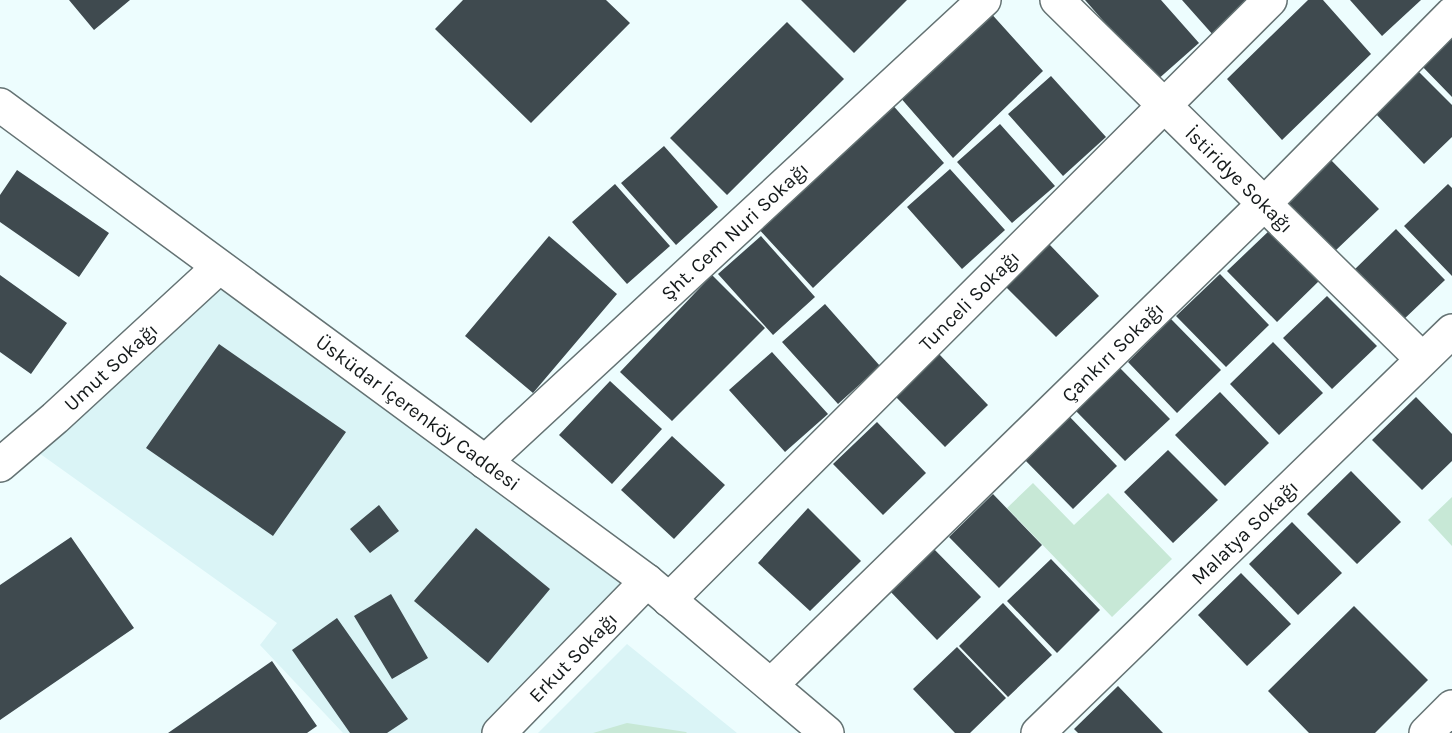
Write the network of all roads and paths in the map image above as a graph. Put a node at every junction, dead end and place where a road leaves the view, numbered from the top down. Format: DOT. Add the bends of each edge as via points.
graph roads {
  1 [pos="984,0"];
  2 [pos="1057,0"];
  3 [pos="1270,0"];
  4 [pos="1452,14"];
  5 [pos="0,105"];
  6 [pos="1164,105"];
  7 [pos="1264,204"];
  8 [pos="219,267"];
  9 [pos="1452,331"];
  10 [pos="1422,359"];
  11 [pos="484,462"];
  12 [pos="0,465"];
  13 [pos="658,591"];
  14 [pos="771,686"];
  15 [pos="1452,707"];
  16 [pos="499,733"];
  17 [pos="827,733"];
  18 [pos="1038,733"];
  19 [pos="1426,733"];
  1 -- 11 [label="street, Şht. Cem Nuri Sokağı"];
  2 -- 6 [label="street, İstiridye Sokağı"];
  3 -- 6 [label="street, Tunceli Sokağı"];
  4 -- 7 [label="street, Çankırı Sokağı"];
  5 -- 8 [label="street, Üsküdar İçerenköy Caddesi"];
  6 -- 7 [label="street, İstiridye Sokağı"];
  6 -- 13 [label="street, Tunceli Sokağı"];
  7 -- 10 [label="street, İstiridye Sokağı"];
  7 -- 14 [label="street, Çankırı Sokağı"];
  8 -- 11 [label="street, Üsküdar İçerenköy Caddesi"];
  8 -- 12 [label="street, Umut Sokağı"];
  9 -- 10 [label="street, Malatya Sokağı"];
  10 -- 18 [label="street, Malatya Sokağı"];
  11 -- 13 [label="street, Üsküdar İçerenköy Caddesi"];
  13 -- 14 [label="street, Üsküdar İçerenköy Caddesi"];
  13 -- 16 [label="street, Erkut Sokağı"];
  14 -- 17 [label="street, Üsküdar İçerenköy Caddesi"];
  15 -- 19 [label="street"];
}
